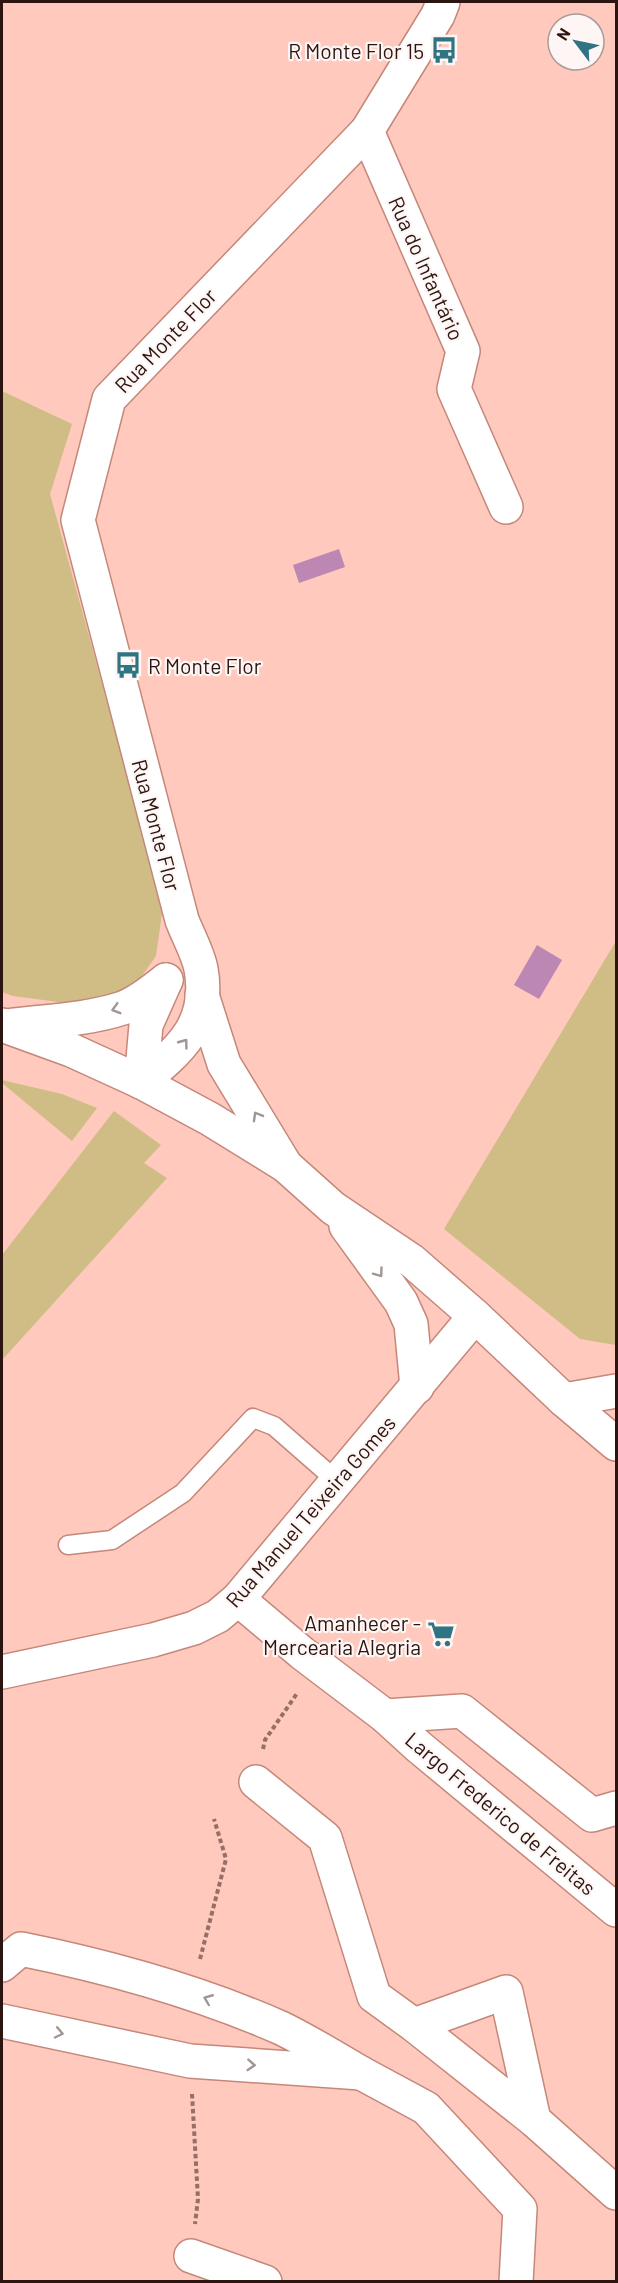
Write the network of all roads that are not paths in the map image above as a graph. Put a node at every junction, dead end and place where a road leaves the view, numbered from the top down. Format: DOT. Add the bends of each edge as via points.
graph roads {
  1 [pos="443,2"];
  2 [pos="367,131"];
  3 [pos="506,507"];
  4 [pos="182,921"];
  5 [pos="166,980"];
  6 [pos="202,995"];
  7 [pos="4,1025"];
  8 [pos="141,1082"];
  9 [pos="286,1166"];
  10 [pos="333,1208"];
  11 [pos="475,1316"];
  12 [pos="417,1388"];
  13 [pos="616,1391"];
  14 [pos="564,1400"];
  15 [pos="616,1444"];
  16 [pos="338,1482"];
  17 [pos="68,1545"];
  18 [pos="238,1599"];
  19 [pos="2,1671"];
  20 [pos="385,1716"];
  21 [pos="256,1782"];
  22 [pos="616,1808"];
  23 [pos="616,1910"];
  24 [pos="2,1965"];
  25 [pos="2,2021"];
  26 [pos="414,2025"];
  27 [pos="361,2073"];
  28 [pos="534,2120"];
  29 [pos="616,2193"];
  30 [pos="191,2256"];
  31 [pos="265,2282"];
  32 [pos="516,2282"];
  1 -- 2 [label="street, Rua Monte Flor"];
  2 -- 3 [label="street, Rua do Infantário" via="463,351 454,389"];
  2 -- 4 [label="street, Rua Monte Flor" via="108,399 78,520"];
  4 -- 5 [label="street" via="177,953"];
  4 -- 6 [label="street, Rua Monte Flor" via="201,968"];
  5 -- 7 [label="street, one-way" via="125,1007 97,1015"];
  5 -- 8 [label="street" via="146,1025"];
  8 -- 6 [label="street, one-way" via="189,1038 199,1017"];
  9 -- 6 [label="street, one-way" via="224,1064"];
  7 -- 8 [label="street"];
  8 -- 9 [label="street"];
  9 -- 10 [label="street"];
  10 -- 11 [label="street" via="412,1261"];
  10 -- 12 [label="street, one-way" via="401,1302 411,1324"];
  11 -- 12 [label="street, Rua Manuel Teixeira Gomes"];
  11 -- 14 [label="street"];
  12 -- 16 [label="street, Rua Manuel Teixeira Gomes"];
  13 -- 14 [label="street"];
  14 -- 15 [label="street"];
  16 -- 17 [label="lane" via="274,1426 253,1418 183,1493 112,1540"];
  16 -- 18 [label="street, Rua Manuel Teixeira Gomes"];
  18 -- 19 [label="street, Rua Manuel Teixeira Gomes" via="218,1616 194,1628"];
  18 -- 20 [label="street, Largo Frederico de Freitas"];
  20 -- 22 [label="street, Largo Frederico de Freitas" via="462,1711 592,1815"];
  20 -- 23 [label="street, Largo Frederico de Freitas"];
  21 -- 26 [label="street" via="325,1838 374,1996"];
  27 -- 24 [label="street, one-way" via="282,2029 191,1992 90,1963 21,1949"];
  25 -- 27 [label="street, one-way" via="190,2061"];
  26 -- 28 [label="street"];
  26 -- 28 [label="street" via="506,1992"];
  27 -- 32 [label="street" via="426,2108 519,2209"];
  28 -- 29 [label="street"];
  30 -- 31 [label="street"];
}
